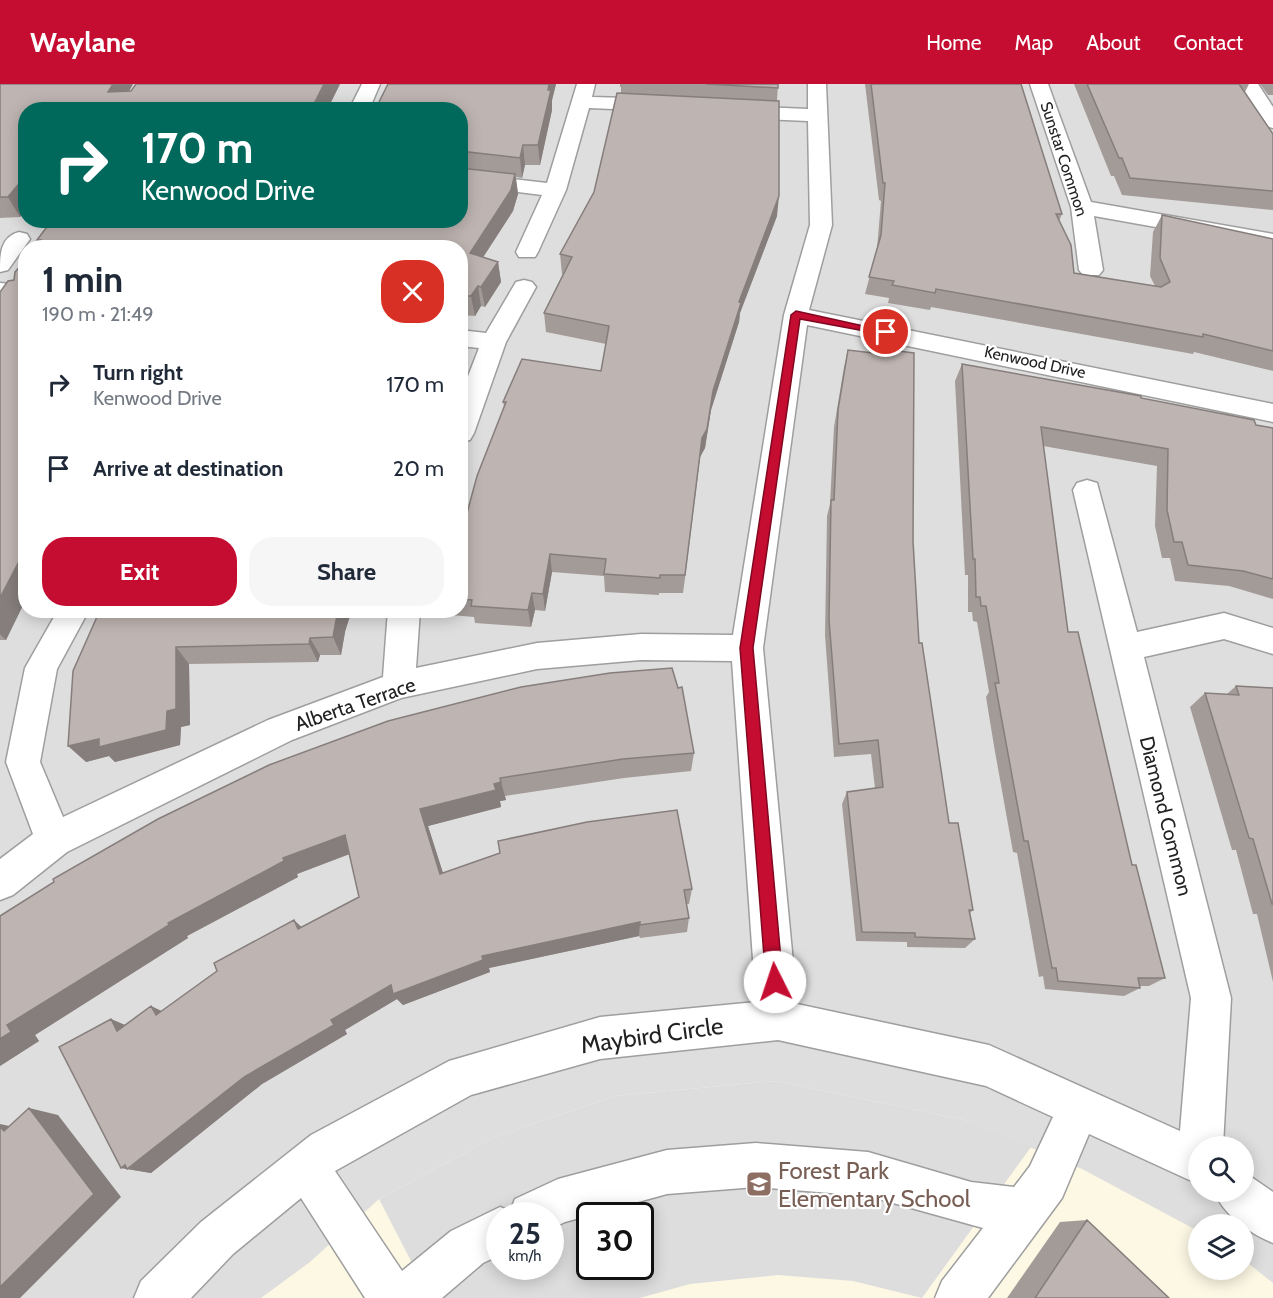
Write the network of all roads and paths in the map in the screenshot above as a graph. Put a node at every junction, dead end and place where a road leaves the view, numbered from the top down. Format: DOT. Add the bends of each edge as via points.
graph roads {
  1 [pos="371,84"];
  2 [pos="818,84"];
  3 [pos="1039,84"];
  4 [pos="1249,84"];
  5 [pos="584,93"];
  6 [pos="363,102"];
  7 [pos="685,107"];
  8 [pos="718,111"];
  9 [pos="818,115"];
  10 [pos="1273,122"];
  11 [pos="468,181"];
  12 [pos="555,190"];
  13 [pos="1082,207"];
  14 [pos="18,240"];
  15 [pos="1273,241"];
  16 [pos="527,252"];
  17 [pos="0,266"];
  18 [pos="1091,270"];
  19 [pos="524,287"];
  20 [pos="0,290"];
  21 [pos="18,291"];
  22 [pos="796,315"];
  23 [pos="468,339"];
  24 [pos="494,342"];
  25 [pos="468,412"];
  26 [pos="1273,412"];
  27 [pos="1087,490"];
  28 [pos="69,618"];
  29 [pos="403,618"];
  30 [pos="1273,641"];
  31 [pos="747,648"];
  32 [pos="1124,648"];
  33 [pos="399,685"];
  34 [pos="54,840"];
  35 [pos="0,882"];
  36 [pos="778,1020"];
  37 [pos="1079,1108"];
  38 [pos="1202,1136"];
  39 [pos="1188,1157"];
  40 [pos="306,1166"];
  41 [pos="558,1202"];
  42 [pos="1250,1202"];
  43 [pos="1024,1211"];
  44 [pos="1273,1220"];
  45 [pos="486,1237"];
  46 [pos="158,1298"];
  47 [pos="392,1298"];
  48 [pos="406,1298"];
  49 [pos="959,1298"];
  1 -- 6 [label="street"];
  2 -- 9 [label="street"];
  3 -- 13 [label="street, Sunstar Common"];
  4 -- 10 [label="street"];
  5 -- 7 [label="street"];
  5 -- 12 [label="street"];
  8 -- 9 [label="street"];
  9 -- 22 [label="street" via="821,225"];
  11 -- 12 [label="street"];
  12 -- 16 [label="street"];
  13 -- 15 [label="street"];
  13 -- 18 [label="street, Sunstar Common"];
  14 -- 17 [label="street"];
  19 -- 24 [label="street"];
  20 -- 21 [label="street"];
  22 -- 26 [label="street, Kenwood Drive"];
  22 -- 31 [label="street"];
  23 -- 24 [label="street"];
  24 -- 25 [label="street"];
  27 -- 32 [label="street, Diamond Common"];
  28 -- 34 [label="street" via="41,668 23,762"];
  29 -- 33 [label="street"];
  30 -- 32 [label="street" via="1224,626"];
  31 -- 33 [label="street, Alberta Terrace" via="641,647 537,656"];
  31 -- 36 [label="street"];
  32 -- 38 [label="street, Diamond Common" via="1211,998"];
  33 -- 34 [label="street, Alberta Terrace" via="280,730"];
  34 -- 35 [label="street, Alberta Terrace"];
  36 -- 37 [label="street, Maybird Circle" via="989,1066"];
  36 -- 40 [label="street, Maybird Circle" via="600,1038 464,1076 326,1150"];
  37 -- 39 [label="street, Maybird Circle"];
  37 -- 43 [label="street" via="1046,1182"];
  40 -- 46 [label="street, Maybird Circle" via="217,1238"];
  40 -- 47 [label="street"];
  41 -- 43 [label="street" via="667,1172 756,1165 868,1174 971,1204"];
  42 -- 44 [label="street"];
  43 -- 49 [label="street"];
  45 -- 48 [label="street" via="467,1247"];
}
